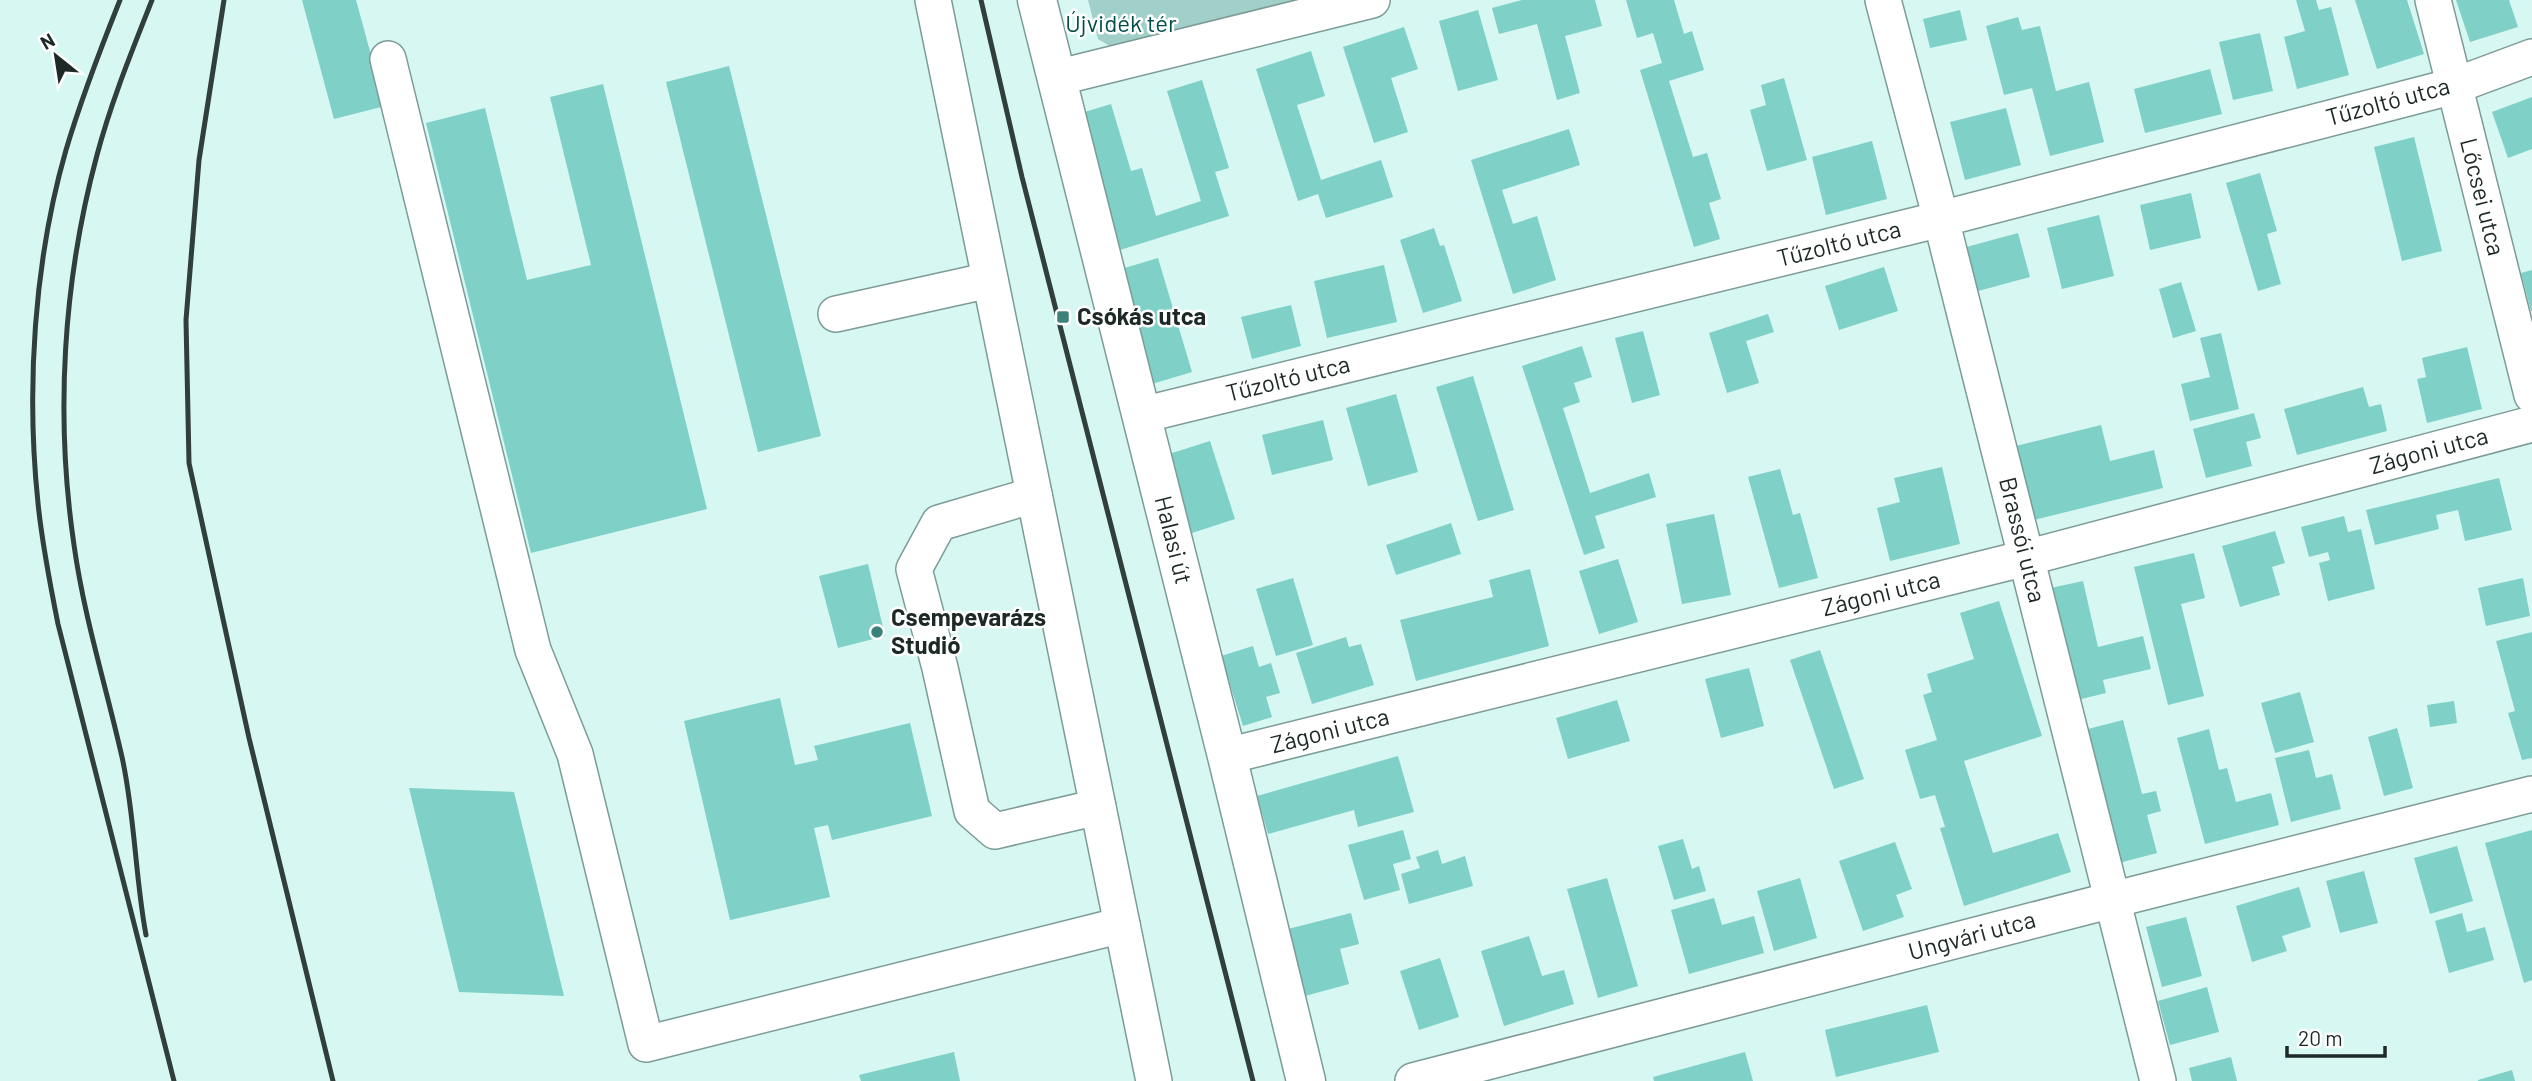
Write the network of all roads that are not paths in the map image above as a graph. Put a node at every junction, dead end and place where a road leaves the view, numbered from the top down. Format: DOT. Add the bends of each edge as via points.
graph roads {
  1 [pos="933,0"];
  2 [pos="1037,0"];
  3 [pos="1372,0"];
  4 [pos="1883,0"];
  5 [pos="2434,0"];
  6 [pos="2532,57"];
  7 [pos="388,59"];
  8 [pos="1056,78"];
  9 [pos="2454,86"];
  10 [pos="1941,219"];
  11 [pos="990,280"];
  12 [pos="836,313"];
  13 [pos="2532,395"];
  14 [pos="1142,415"];
  15 [pos="2532,424"];
  16 [pos="1034,495"];
  17 [pos="2026,558"];
  18 [pos="1227,756"];
  19 [pos="2532,794"];
  20 [pos="1098,807"];
  21 [pos="2112,900"];
  22 [pos="1122,925"];
  23 [pos="1154,1081"];
  24 [pos="1306,1081"];
  25 [pos="1413,1081"];
  26 [pos="2158,1081"];
  1 -- 11 [label="street"];
  2 -- 8 [label="main road, Halasi út"];
  3 -- 8 [label="street"];
  4 -- 10 [label="street, Brassói utca"];
  5 -- 9 [label="street, Lőcsei utca"];
  6 -- 9 [label="street, Tűzoltó utca"];
  7 -- 22 [label="street" via="533,650 575,754 646,1044"];
  8 -- 14 [label="main road, Halasi út"];
  9 -- 10 [label="street, Tűzoltó utca"];
  9 -- 13 [label="street, Lőcsei utca"];
  10 -- 14 [label="street, Tűzoltó utca"];
  10 -- 17 [label="street, Brassói utca"];
  11 -- 12 [label="street"];
  11 -- 16 [label="street"];
  14 -- 18 [label="main road, Halasi út"];
  15 -- 17 [label="street, Zágoni utca"];
  16 -- 20 [label="street"];
  16 -- 20 [label="street" via="939,523 914,569 972,811 995,831"];
  17 -- 18 [label="street, Zágoni utca"];
  17 -- 21 [label="street, Brassói utca"];
  18 -- 24 [label="main road, Halasi út"];
  19 -- 21 [label="street, Ungvári utca"];
  20 -- 22 [label="street"];
  21 -- 25 [label="street, Ungvári utca"];
  21 -- 26 [label="street, Brassói utca"];
  22 -- 23 [label="street"];
}
